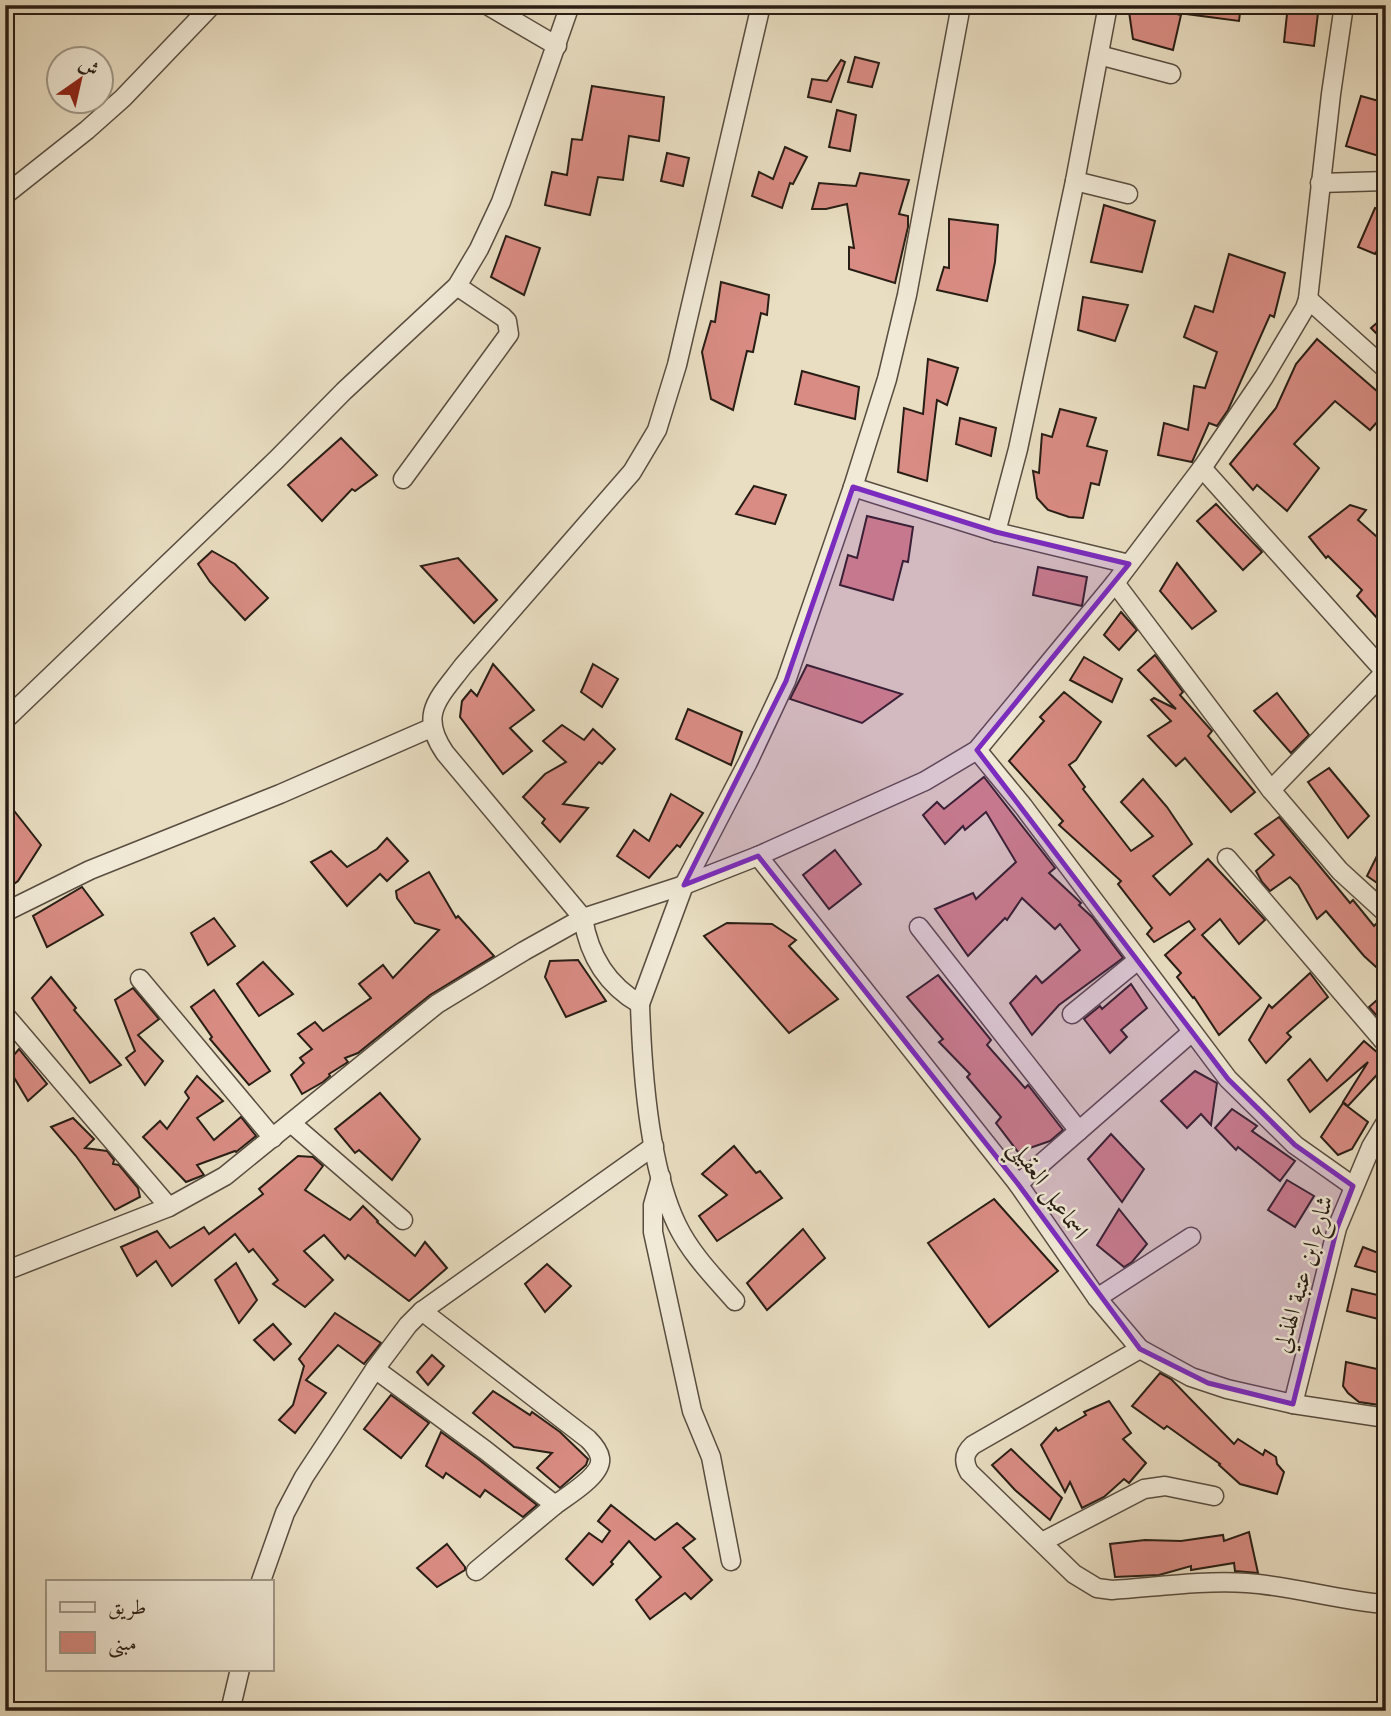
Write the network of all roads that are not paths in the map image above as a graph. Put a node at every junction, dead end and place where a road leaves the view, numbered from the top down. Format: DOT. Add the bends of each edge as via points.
graph roads {
  1 [pos="212,5"];
  2 [pos="487,5"];
  3 [pos="570,5"];
  4 [pos="761,5"];
  5 [pos="961,5"];
  6 [pos="1108,5"];
  7 [pos="1344,5"];
  8 [pos="557,46"];
  9 [pos="1099,55"];
  10 [pos="1171,74"];
  11 [pos="1074,181"];
  12 [pos="1386,181"];
  13 [pos="1320,183"];
  14 [pos="1128,194"];
  15 [pos="5,195"];
  16 [pos="457,286"];
  17 [pos="1308,299"];
  18 [pos="1386,369"];
  19 [pos="1202,468"];
  20 [pos="403,478"];
  21 [pos="853,487"];
  22 [pos="996,532"];
  23 [pos="1129,564"];
  24 [pos="1115,583"];
  25 [pos="1385,672"];
  26 [pos="5,720"];
  27 [pos="431,728"];
  28 [pos="977,750"];
  29 [pos="1271,790"];
  30 [pos="758,856"];
  31 [pos="1227,858"];
  32 [pos="684,885"];
  33 [pos="5,912"];
  34 [pos="1386,913"];
  35 [pos="583,918"];
  36 [pos="919,927"];
  37 [pos="1138,960"];
  38 [pos="140,979"];
  39 [pos="640,1004"];
  40 [pos="1072,1014"];
  41 [pos="5,1015"];
  42 [pos="1192,1032"];
  43 [pos="1386,1044"];
  44 [pos="1386,1122"];
  45 [pos="291,1123"];
  46 [pos="1079,1130"];
  47 [pos="273,1138"];
  48 [pos="654,1146"];
  49 [pos="1379,1149"];
  50 [pos="661,1177"];
  51 [pos="1018,1184"];
  52 [pos="1353,1186"];
  53 [pos="169,1207"];
  54 [pos="403,1220"];
  55 [pos="1191,1237"];
  56 [pos="5,1272"];
  57 [pos="1097,1298"];
  58 [pos="735,1301"];
  59 [pos="422,1311"];
  60 [pos="1140,1349"];
  61 [pos="375,1369"];
  62 [pos="1293,1404"];
  63 [pos="1386,1418"];
  64 [pos="1214,1496"];
  65 [pos="555,1505"];
  66 [pos="1042,1542"];
  67 [pos="731,1560"];
  68 [pos="476,1571"];
  69 [pos="261,1580"];
  70 [pos="1386,1604"];
  71 [pos="240,1670"];
  72 [pos="230,1711"];
  1 -- 15 [label="street" via="88,130"];
  2 -- 8 [label="street"];
  3 -- 8 [label="street"];
  4 -- 27 [label="street" via="677,365 657,430 632,472 463,666 439,698"];
  5 -- 21 [label="street" via="907,295"];
  6 -- 9 [label="street"];
  7 -- 13 [label="street"];
  8 -- 16 [label="street" via="501,202"];
  9 -- 10 [label="street"];
  9 -- 11 [label="street"];
  11 -- 14 [label="street"];
  11 -- 22 [label="street"];
  12 -- 13 [label="street"];
  13 -- 17 [label="street"];
  16 -- 20 [label="street" via="508,321 509,334"];
  16 -- 26 [label="street"];
  17 -- 18 [label="street"];
  17 -- 19 [label="street" via="1264,377"];
  19 -- 23 [label="street"];
  19 -- 25 [label="street"];
  21 -- 22 [label="street"];
  21 -- 32 [label="street" via="786,681"];
  22 -- 23 [label="street"];
  23 -- 24 [label="street"];
  24 -- 28 [label="street"];
  24 -- 29 [label="street"];
  25 -- 29 [label="street"];
  27 -- 33 [label="street" via="90,870"];
  27 -- 35 [label="street" via="454,765"];
  28 -- 30 [label="street" via="925,781"];
  28 -- 37 [label="street"];
  29 -- 34 [label="street" via="1340,871"];
  30 -- 32 [label="street"];
  30 -- 51 [label="street, اسماعيل العقيلي"];
  31 -- 43 [label="street"];
  32 -- 35 [label="street"];
  32 -- 39 [label="street"];
  35 -- 39 [label="street" via="588,943 604,975"];
  35 -- 45 [label="street" via="437,1004"];
  36 -- 46 [label="street"];
  37 -- 40 [label="street"];
  37 -- 42 [label="street"];
  38 -- 47 [label="street"];
  39 -- 48 [label="street" via="642,1060"];
  41 -- 53 [label="street"];
  42 -- 46 [label="street"];
  42 -- 52 [label="street" via="1228,1079 1289,1140"];
  44 -- 49 [label="street, شارع ابن عتبة الهذلي"];
  45 -- 47 [label="street"];
  45 -- 54 [label="street"];
  46 -- 51 [label="street"];
  47 -- 53 [label="street" via="225,1176"];
  48 -- 50 [label="street"];
  48 -- 59 [label="street"];
  49 -- 52 [label="street, شارع ابن عتبة الهذلي"];
  50 -- 58 [label="street" via="688,1245"];
  50 -- 67 [label="street" via="653,1205 653,1232 692,1411 711,1457"];
  51 -- 57 [label="street, اسماعيل العقيلي"];
  52 -- 62 [label="street, شارع ابن عتبة الهذلي" via="1337,1228"];
  53 -- 56 [label="street"];
  55 -- 57 [label="street"];
  57 -- 60 [label="street, اسماعيل العقيلي"];
  59 -- 61 [label="street"];
  59 -- 65 [label="street" via="594,1446 601,1462 597,1470"];
  60 -- 62 [label="street, اسماعيل العقيلي" via="1209,1383"];
  60 -- 66 [label="street" via="965,1453 970,1472"];
  61 -- 65 [label="street"];
  61 -- 69 [label="street" via="304,1477 285,1513"];
  62 -- 63 [label="street, اسماعيل العقيلي"];
  64 -- 66 [label="street" via="1165,1486 1144,1489"];
  65 -- 68 [label="street"];
  66 -- 70 [label="street" via="1074,1574 1097,1588 1246,1583"];
  71 -- 72 [label="street"];
}
